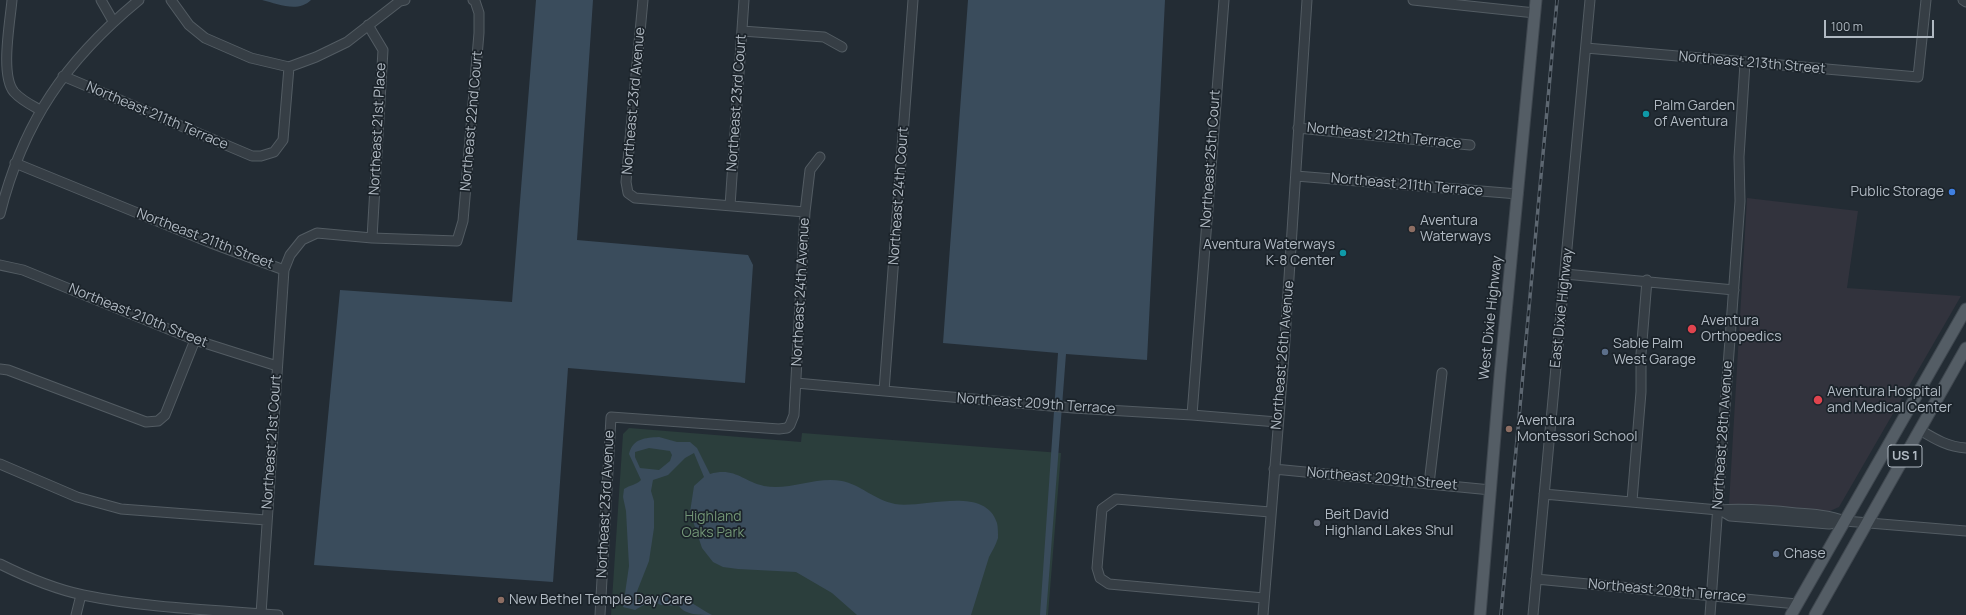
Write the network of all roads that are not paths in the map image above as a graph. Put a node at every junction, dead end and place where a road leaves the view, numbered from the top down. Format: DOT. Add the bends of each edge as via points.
graph roads {
  1 [pos="12,0"];
  2 [pos="101,0"];
  3 [pos="139,0"];
  4 [pos="171,0"];
  5 [pos="405,0"];
  6 [pos="474,0"];
  7 [pos="643,0"];
  8 [pos="744,0"];
  9 [pos="913,0"];
  10 [pos="1224,0"];
  11 [pos="1307,0"];
  12 [pos="1413,0"];
  13 [pos="1536,0"];
  14 [pos="1590,0"];
  15 [pos="1926,0"];
  16 [pos="1963,0"];
  17 [pos="1966,2"];
  18 [pos="1535,13"];
  19 [pos="113,22"];
  20 [pos="368,25"];
  21 [pos="742,30"];
  22 [pos="842,47"];
  23 [pos="1586,48"];
  24 [pos="1746,63"];
  25 [pos="288,67"];
  26 [pos="63,76"];
  27 [pos="40,110"];
  28 [pos="1298,128"];
  29 [pos="1470,145"];
  30 [pos="820,157"];
  31 [pos="15,163"];
  32 [pos="1296,176"];
  33 [pos="1518,194"];
  34 [pos="730,206"];
  35 [pos="805,212"];
  36 [pos="0,214"];
  37 [pos="372,238"];
  38 [pos="457,241"];
  39 [pos="0,265"];
  40 [pos="284,270"];
  41 [pos="1566,274"];
  42 [pos="1647,280"];
  43 [pos="1734,290"];
  44 [pos="1966,309"];
  45 [pos="195,340"];
  46 [pos="1966,348"];
  47 [pos="277,366"];
  48 [pos="0,369"];
  49 [pos="1442,373"];
  50 [pos="796,383"];
  51 [pos="884,391"];
  52 [pos="1192,415"];
  53 [pos="612,417"];
  54 [pos="1277,422"];
  55 [pos="1920,430"];
  56 [pos="1966,448"];
  57 [pos="0,464"];
  58 [pos="1274,469"];
  59 [pos="1429,484"];
  60 [pos="1491,490"];
  61 [pos="1544,494"];
  62 [pos="1632,502"];
  63 [pos="1718,510"];
  64 [pos="1270,512"];
  65 [pos="266,520"];
  66 [pos="1844,521"];
  67 [pos="1867,522"];
  68 [pos="1966,531"];
  69 [pos="0,564"];
  70 [pos="1536,579"];
  71 [pos="82,594"];
  72 [pos="1712,595"];
  73 [pos="1264,598"];
  74 [pos="1797,604"];
  75 [pos="261,614"];
  76 [pos="76,615"];
  77 [pos="278,615"];
  78 [pos="600,615"];
  79 [pos="1263,615"];
  80 [pos="1480,615"];
  81 [pos="1533,615"];
  82 [pos="1710,615"];
  83 [pos="1791,615"];
  84 [pos="1815,615"];
  1 -- 27 [label="street" via="7,79 14,93"];
  2 -- 19 [label="street"];
  3 -- 19 [label="street"];
  4 -- 25 [label="street" via="189,25 205,38 251,58"];
  5 -- 20 [label="street"];
  6 -- 38 [label="street, Northeast 22nd Court" via="479,13 479,33 463,221"];
  7 -- 34 [label="street, Northeast 23rd Avenue" via="626,182 628,193 635,198"];
  8 -- 21 [label="street, Northeast 23rd Court"];
  9 -- 51 [label="street, Northeast 24th Court"];
  10 -- 52 [label="street, Northeast 25th Court"];
  11 -- 28 [label="street, Northeast 26th Avenue"];
  12 -- 18 [label="street"];
  13 -- 18 [label="main road, West Dixie Highway"];
  14 -- 23 [label="street, East Dixie Highway"];
  15 -- 24 [label="street, Northeast 213th Street" via="1918,77"];
  16 -- 17 [label="street"];
  18 -- 33 [label="main road, West Dixie Highway"];
  19 -- 26 [label="street"];
  20 -- 25 [label="street" via="347,42"];
  20 -- 37 [label="street, Northeast 21st Place" via="383,50"];
  21 -- 22 [label="street" via="824,37"];
  21 -- 34 [label="street, Northeast 23rd Court"];
  23 -- 24 [label="street, Northeast 213th Street"];
  23 -- 41 [label="street, East Dixie Highway"];
  24 -- 43 [label="street, Northeast 28th Avenue" via="1739,157 1740,201"];
  25 -- 26 [label="street, Northeast 211th Terrace" via="283,140 274,152 261,156 252,156"];
  26 -- 27 [label="street"];
  27 -- 31 [label="street"];
  28 -- 29 [label="street, Northeast 212th Terrace"];
  28 -- 32 [label="street, Northeast 26th Avenue"];
  30 -- 35 [label="street, Northeast 24th Avenue" via="810,170"];
  31 -- 36 [label="street"];
  31 -- 40 [label="street, Northeast 211th Street"];
  32 -- 33 [label="street, Northeast 211th Terrace"];
  32 -- 54 [label="street, Northeast 26th Avenue"];
  33 -- 60 [label="main road, West Dixie Highway"];
  34 -- 35 [label="street"];
  35 -- 50 [label="street, Northeast 24th Avenue"];
  37 -- 38 [label="street, Northeast 211th Street"];
  37 -- 40 [label="street, Northeast 211th Street" via="317,233 302,240 290,255"];
  39 -- 45 [label="street, Northeast 210th Street" via="22,270"];
  40 -- 47 [label="street, Northeast 21st Court"];
  41 -- 42 [label="street"];
  41 -- 61 [label="street, East Dixie Highway"];
  42 -- 43 [label="street"];
  42 -- 62 [label="street"];
  43 -- 63 [label="street, Northeast 28th Avenue"];
  44 -- 66 [label="main road, US 1"];
  45 -- 47 [label="street, Northeast 210th Street"];
  45 -- 48 [label="street" via="165,415 158,422 146,422"];
  46 -- 55 [label="main road, US 1"];
  47 -- 65 [label="street, Northeast 21st Court"];
  49 -- 59 [label="street"];
  50 -- 51 [label="street, Northeast 209th Terrace"];
  50 -- 53 [label="street, Northeast 24th Avenue" via="794,415 787,428 768,429"];
  51 -- 52 [label="street, Northeast 209th Terrace" via="1063,407"];
  52 -- 54 [label="street, Northeast 209th Terrace"];
  53 -- 78 [label="street, Northeast 23rd Avenue"];
  54 -- 58 [label="street, Northeast 26th Avenue"];
  55 -- 56 [label="street" via="1943,443"];
  55 -- 67 [label="main road, US 1"];
  57 -- 65 [label="street" via="77,498 121,509"];
  58 -- 59 [label="street, Northeast 209th Street"];
  58 -- 64 [label="street, Northeast 26th Avenue"];
  59 -- 60 [label="street, Northeast 209th Street"];
  60 -- 80 [label="main road, West Dixie Highway"];
  61 -- 62 [label="street"];
  61 -- 70 [label="street, East Dixie Highway"];
  62 -- 63 [label="street"];
  63 -- 66 [label="street" via="1730,516 1829,524"];
  63 -- 72 [label="street, Northeast 28th Avenue"];
  64 -- 73 [label="street, Northeast 26th Avenue"];
  64 -- 73 [label="street" via="1116,499 1102,509 1097,568 1100,578 1109,584"];
  65 -- 75 [label="street, Northeast 21st Court"];
  66 -- 67 [label="street"];
  66 -- 74 [label="main road, US 1"];
  67 -- 68 [label="street"];
  67 -- 84 [label="main road, US 1"];
  69 -- 71 [label="street" via="20,574"];
  70 -- 72 [label="street, Northeast 208th Terrace"];
  70 -- 81 [label="street, East Dixie Highway"];
  71 -- 75 [label="street" via="155,605"];
  71 -- 76 [label="street"];
  72 -- 74 [label="street, Northeast 208th Terrace"];
  72 -- 82 [label="street, Northeast 28th Avenue"];
  73 -- 79 [label="street, Northeast 26th Avenue"];
  74 -- 83 [label="main road, US 1"];
  75 -- 77 [label="street"];
}
